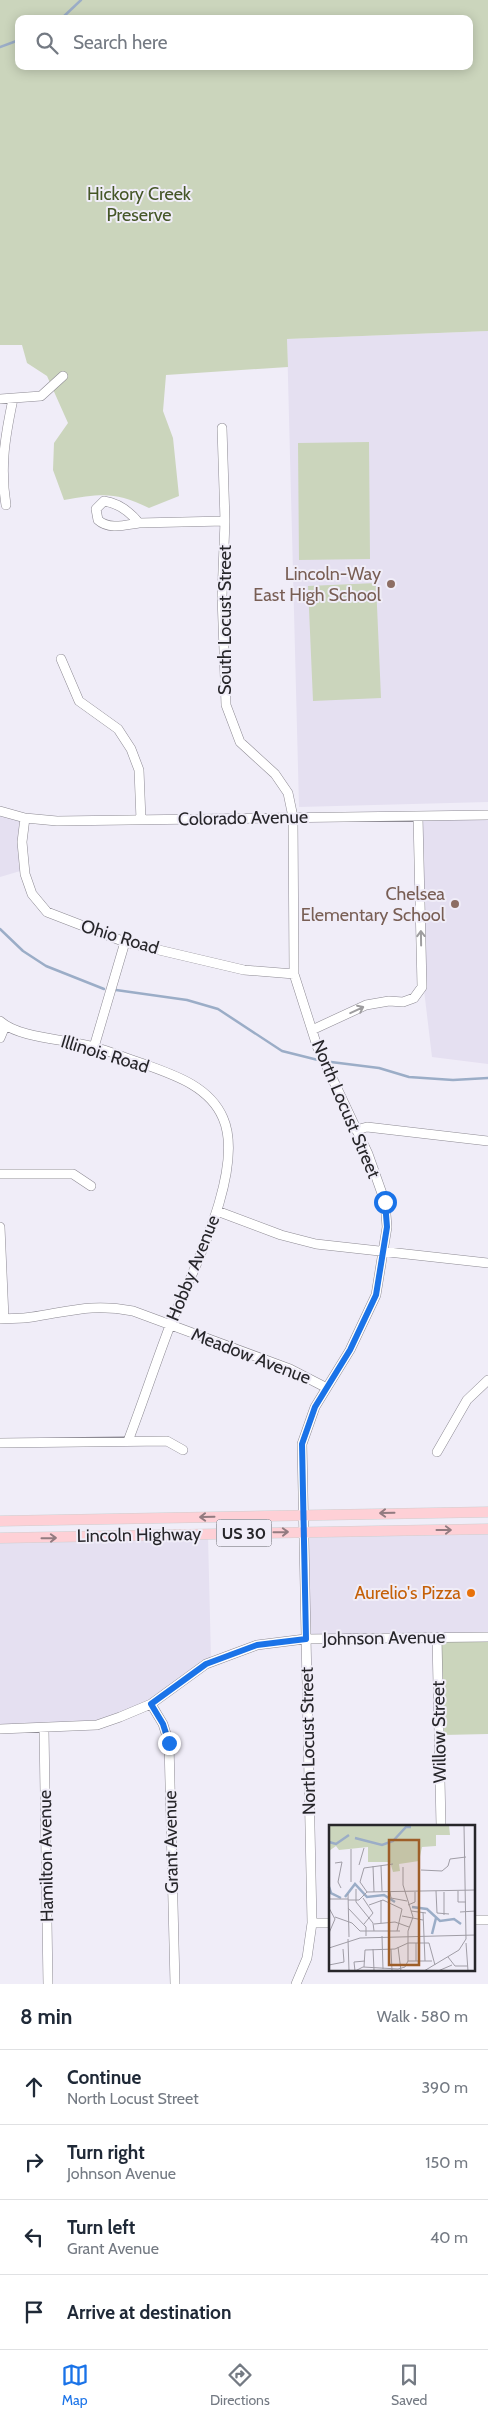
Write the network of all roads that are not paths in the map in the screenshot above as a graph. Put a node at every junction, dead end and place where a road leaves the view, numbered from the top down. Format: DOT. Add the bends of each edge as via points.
graph roads {
  1 [pos="63,376"];
  2 [pos="0,399"];
  3 [pos="13,399"];
  4 [pos="222,428"];
  5 [pos="6,506"];
  6 [pos="225,521"];
  7 [pos="139,522"];
  8 [pos="61,659"];
  9 [pos="0,811"];
  10 [pos="488,815"];
  11 [pos="293,817"];
  12 [pos="418,817"];
  13 [pos="25,818"];
  14 [pos="141,820"];
  15 [pos="125,942"];
  16 [pos="294,974"];
  17 [pos="3,1024"];
  18 [pos="312,1030"];
  19 [pos="0,1038"];
  20 [pos="94,1047"];
  21 [pos="207,1095"];
  22 [pos="356,1130"];
  23 [pos="488,1141"];
  24 [pos="0,1174"];
  25 [pos="91,1186"];
  26 [pos="217,1210"];
  27 [pos="0,1227"];
  28 [pos="384,1252"];
  29 [pos="488,1263"];
  30 [pos="2,1318"];
  31 [pos="170,1325"];
  32 [pos="488,1380"];
  33 [pos="326,1386"];
  34 [pos="128,1441"];
  35 [pos="0,1443"];
  36 [pos="183,1450"];
  37 [pos="437,1452"];
  38 [pos="488,1512"];
  39 [pos="303,1515"];
  40 [pos="0,1521"];
  41 [pos="488,1530"];
  42 [pos="303,1531"];
  43 [pos="0,1538"];
  44 [pos="488,1637"];
  45 [pos="437,1638"];
  46 [pos="306,1639"];
  47 [pos="151,1704"];
  48 [pos="0,1729"];
  49 [pos="44,1729"];
  50 [pos="441,1825"];
  51 [pos="312,1923"];
  52 [pos="329,1923"];
  53 [pos="48,1984"];
  54 [pos="175,1984"];
  55 [pos="296,1984"];
  1 -- 3 [label="street" via="41,396"];
  2 -- 3 [label="street"];
  3 -- 5 [label="street" via="1,455 1,483"];
  4 -- 6 [label="street, South Locust Street"];
  6 -- 7 [label="street"];
  6 -- 11 [label="street, South Locust Street" via="222,596 226,705 240,742 275,774 288,793"];
  8 -- 14 [label="street" via="79,701 118,729 131,749 139,770"];
  9 -- 13 [label="street, Colorado Avenue"];
  10 -- 12 [label="street, Colorado Avenue"];
  11 -- 12 [label="street, Colorado Avenue"];
  11 -- 14 [label="street, Colorado Avenue"];
  11 -- 16 [label="street, North Locust Street"];
  18 -- 12 [label="street, one-way" via="366,1005 414,998 422,987"];
  13 -- 14 [label="street, Colorado Avenue"];
  13 -- 15 [label="street, Ohio Road" via="22,842 25,874 32,894 47,912"];
  15 -- 16 [label="street, Ohio Road" via="244,970"];
  15 -- 20 [label="street"];
  16 -- 18 [label="street, North Locust Street"];
  17 -- 19 [label="street"];
  17 -- 20 [label="street, Illinois Road" via="28,1033"];
  18 -- 22 [label="street, North Locust Street"];
  20 -- 21 [label="street, Illinois Road" via="180,1078"];
  21 -- 26 [label="street, Hobby Avenue" via="223,1118 227,1136 228,1162"];
  22 -- 23 [label="street" via="368,1127"];
  22 -- 28 [label="street, North Locust Street" via="385,1202"];
  24 -- 25 [label="street" via="73,1174"];
  26 -- 28 [label="street" via="296,1239"];
  26 -- 31 [label="street, Hobby Avenue"];
  27 -- 30 [label="street"];
  28 -- 29 [label="street"];
  28 -- 33 [label="street, North Locust Street" via="370,1308 350,1350"];
  30 -- 31 [label="street, Meadow Avenue" via="30,1318 90,1306 109,1306"];
  31 -- 33 [label="street, Meadow Avenue"];
  31 -- 34 [label="street, Hobby Avenue"];
  32 -- 37 [label="street" via="467,1400"];
  33 -- 39 [label="street, North Locust Street" via="309,1419 302,1444"];
  34 -- 35 [label="street"];
  34 -- 36 [label="street" via="167,1440"];
  38 -- 39 [label="main road, Lincoln Highway / US 30, one-way"];
  39 -- 40 [label="main road, Lincoln Highway / US 30, one-way"];
  39 -- 42 [label="street, North Locust Street"];
  42 -- 41 [label="main road, Lincoln Highway / US 30, one-way"];
  43 -- 42 [label="main road, Lincoln Highway / US 30, one-way"];
  42 -- 46 [label="street, North Locust Street"];
  44 -- 45 [label="street, Johnson Avenue"];
  45 -- 46 [label="street, Johnson Avenue"];
  45 -- 50 [label="street, Willow Street"];
  46 -- 47 [label="street, Johnson Avenue" via="257,1645 206,1664"];
  46 -- 51 [label="street, North Locust Street"];
  47 -- 49 [label="street, Johnson Avenue" via="98,1725"];
  47 -- 54 [label="street, Grant Avenue" via="163,1724 169,1743"];
  48 -- 49 [label="street, Johnson Avenue"];
  49 -- 53 [label="street, Hamilton Avenue"];
  51 -- 52 [label="street"];
  51 -- 55 [label="street, North Locust Street" via="307,1958"];
}
